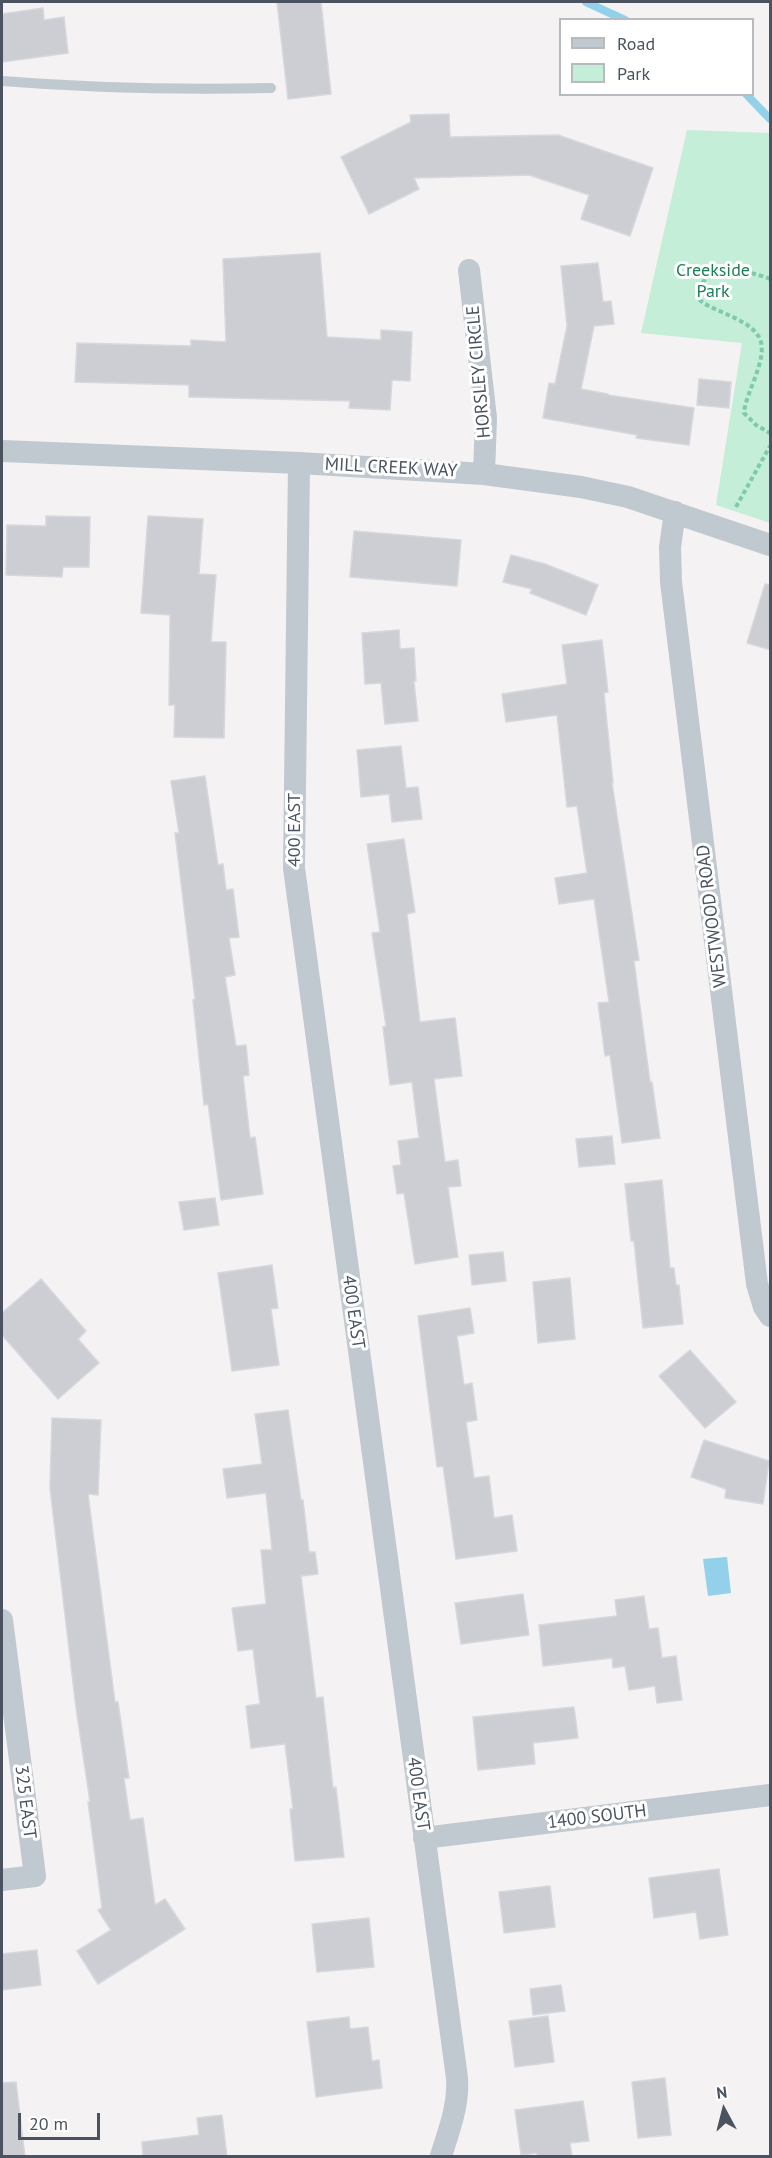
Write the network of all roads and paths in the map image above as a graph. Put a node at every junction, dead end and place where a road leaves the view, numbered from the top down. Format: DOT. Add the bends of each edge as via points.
graph roads {
  1 [pos="2,81"];
  2 [pos="271,88"];
  3 [pos="469,270"];
  4 [pos="771,279"];
  5 [pos="771,433"];
  6 [pos="771,446"];
  7 [pos="2,451"];
  8 [pos="299,463"];
  9 [pos="484,474"];
  10 [pos="736,508"];
  11 [pos="675,512"];
  12 [pos="771,545"];
  13 [pos="771,1316"];
  14 [pos="2,1620"];
  15 [pos="771,1795"];
  16 [pos="424,1838"];
  17 [pos="2,1880"];
  18 [pos="441,2157"];
  1 -- 2 [label="lane"];
  3 -- 9 [label="street, HORSLEY CIRCLE" via="486,418"];
  4 -- 5 [label="path" via="754,272 719,273 707,278 698,297 706,306 738,319 758,335 759,363 744,413"];
  6 -- 10 [label="path"];
  7 -- 8 [label="street, MILL CREEK WAY"];
  8 -- 9 [label="street, MILL CREEK WAY"];
  8 -- 16 [label="street, 400 EAST" via="294,868"];
  9 -- 11 [label="street, MILL CREEK WAY" via="581,487"];
  11 -- 12 [label="street, MILL CREEK WAY"];
  11 -- 13 [label="street, WESTWOOD ROAD" via="671,582 757,1284"];
  14 -- 17 [label="street, 325 EAST" via="35,1876"];
  15 -- 16 [label="street, 1400 SOUTH"];
  16 -- 18 [label="street, 400 EAST" via="458,2086"];
}
